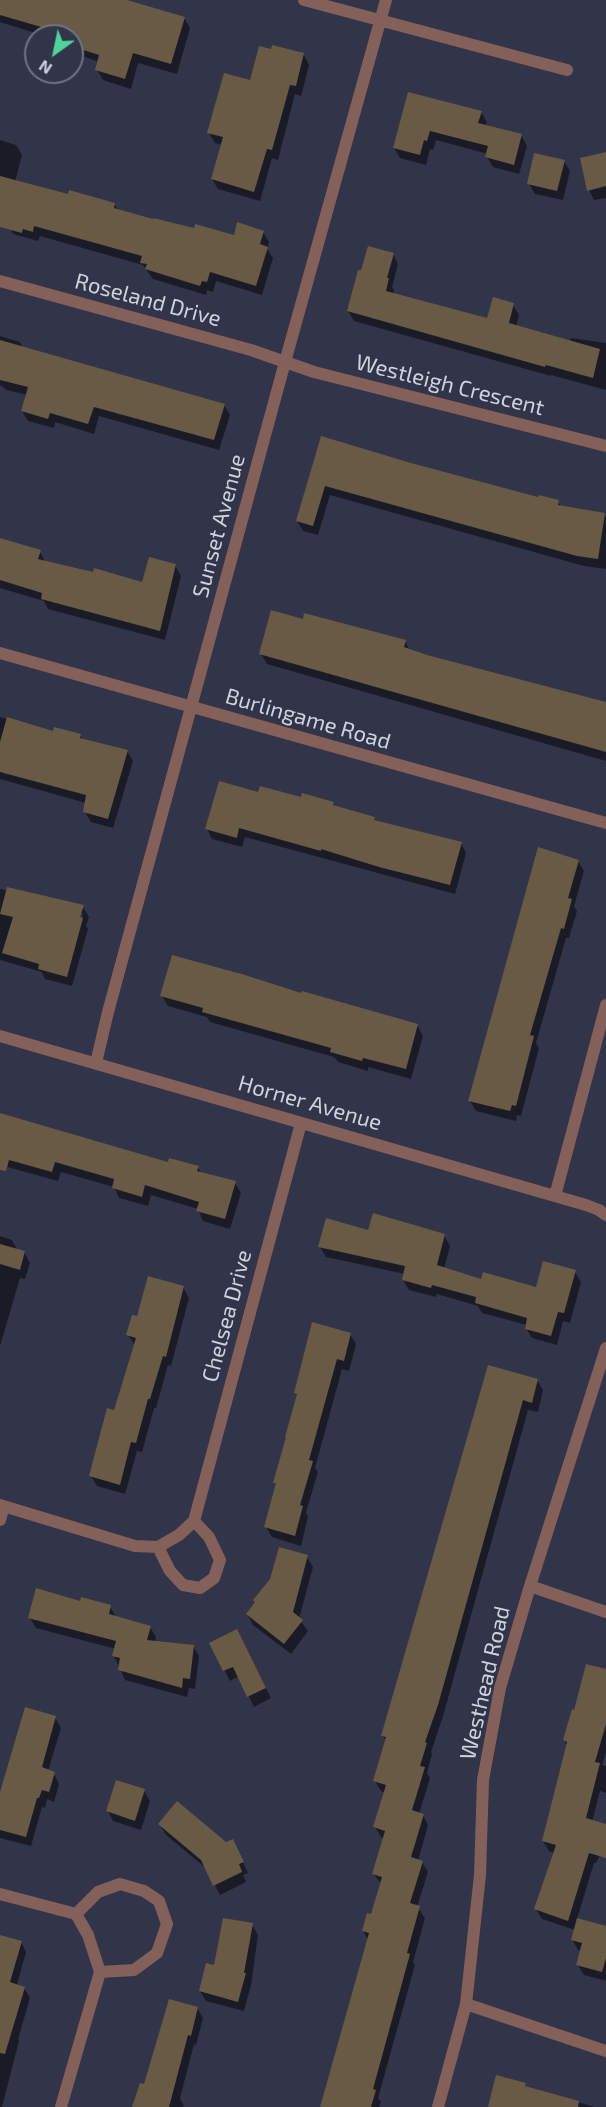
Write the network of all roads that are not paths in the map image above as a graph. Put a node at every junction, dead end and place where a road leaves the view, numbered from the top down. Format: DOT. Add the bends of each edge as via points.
graph roads {
  1 [pos="304,0"];
  2 [pos="386,0"];
  3 [pos="380,21"];
  4 [pos="567,70"];
  5 [pos="0,281"];
  6 [pos="285,362"];
  7 [pos="606,446"];
  8 [pos="0,653"];
  9 [pos="192,707"];
  10 [pos="606,823"];
  11 [pos="606,1005"];
  12 [pos="0,1036"];
  13 [pos="96,1063"];
  14 [pos="302,1123"];
  15 [pos="555,1196"];
  16 [pos="606,1215"];
  17 [pos="606,1348"];
  18 [pos="2,1505"];
  19 [pos="0,1520"];
  20 [pos="194,1521"];
  21 [pos="158,1547"];
  22 [pos="530,1586"];
  23 [pos="606,1612"];
  24 [pos="0,1894"];
  25 [pos="76,1914"];
  26 [pos="100,1972"];
  27 [pos="466,2004"];
  28 [pos="606,2051"];
  29 [pos="62,2107"];
  30 [pos="438,2107"];
  1 -- 3 [label="street"];
  2 -- 3 [label="street, Sunset Avenue"];
  3 -- 4 [label="street"];
  3 -- 6 [label="street, Sunset Avenue"];
  5 -- 6 [label="street, Roseland Drive"];
  6 -- 7 [label="street, Westleigh Crescent"];
  6 -- 9 [label="street, Sunset Avenue"];
  8 -- 9 [label="street, Burlingame Road"];
  9 -- 10 [label="street, Burlingame Road"];
  9 -- 13 [label="street, Sunset Avenue"];
  11 -- 15 [label="street"];
  12 -- 13 [label="street, Horner Avenue"];
  13 -- 14 [label="street, Horner Avenue"];
  14 -- 15 [label="street, Horner Avenue"];
  14 -- 20 [label="street, Chelsea Drive"];
  15 -- 16 [label="street, Horner Avenue"];
  17 -- 22 [label="street, Westhead Road"];
  18 -- 19 [label="street"];
  18 -- 21 [label="street" via="135,1546"];
  20 -- 21 [label="street"];
  20 -- 21 [label="street" via="209,1537 220,1560 214,1578 200,1588 183,1585 170,1571"];
  22 -- 23 [label="street"];
  22 -- 27 [label="street, Westhead Road" via="500,1688 483,1780 480,1875"];
  24 -- 25 [label="street"];
  25 -- 26 [label="street" via="88,1935"];
  25 -- 26 [label="street" via="98,1892 120,1884 144,1891 159,1901 166,1924 157,1953 134,1970"];
  26 -- 29 [label="street"];
  27 -- 28 [label="street"];
  27 -- 30 [label="street, Westhead Road"];
}
